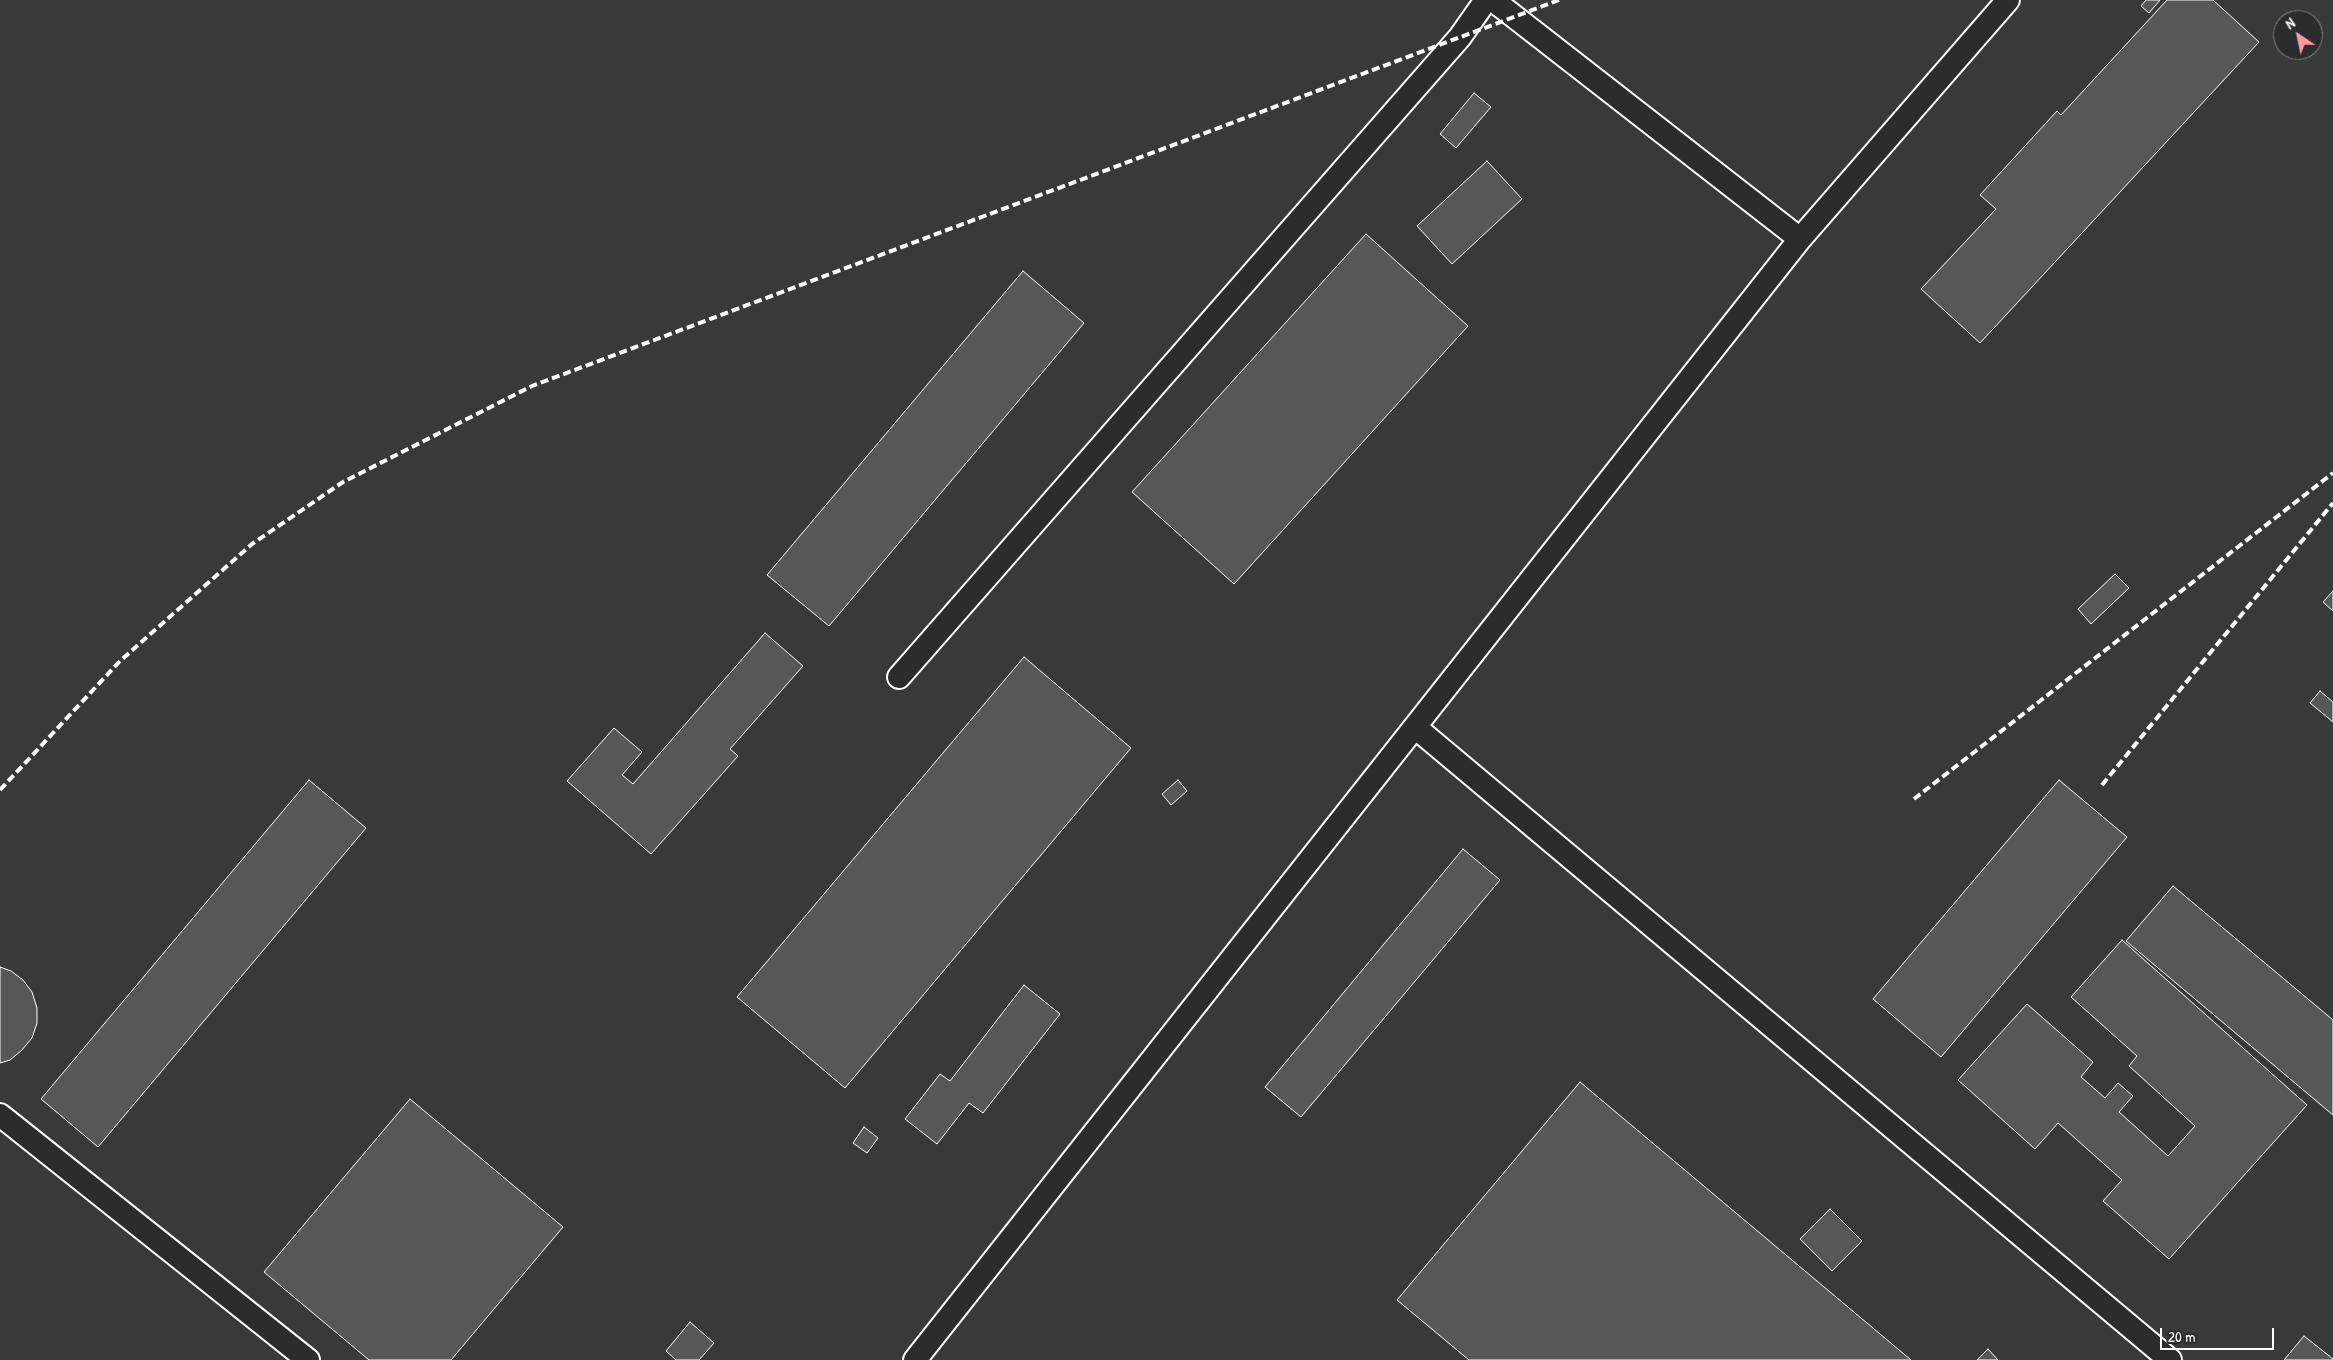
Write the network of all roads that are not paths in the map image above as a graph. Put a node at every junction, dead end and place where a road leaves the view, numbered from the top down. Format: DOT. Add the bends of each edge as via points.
graph roads {
  1 [pos="1486,0"];
  2 [pos="1493,0"];
  3 [pos="2008,0"];
  4 [pos="1800,239"];
  5 [pos="899,677"];
  6 [pos="1415,727"];
  7 [pos="0,1115"];
  8 [pos="308,1360"];
  9 [pos="915,1360"];
  10 [pos="2170,1360"];
  1 -- 5 [label="lane" via="1460,37"];
  2 -- 4 [label="lane"];
  3 -- 4 [label="lane"];
  4 -- 6 [label="lane"];
  6 -- 9 [label="lane"];
  6 -- 10 [label="lane"];
  7 -- 8 [label="lane"];
}
